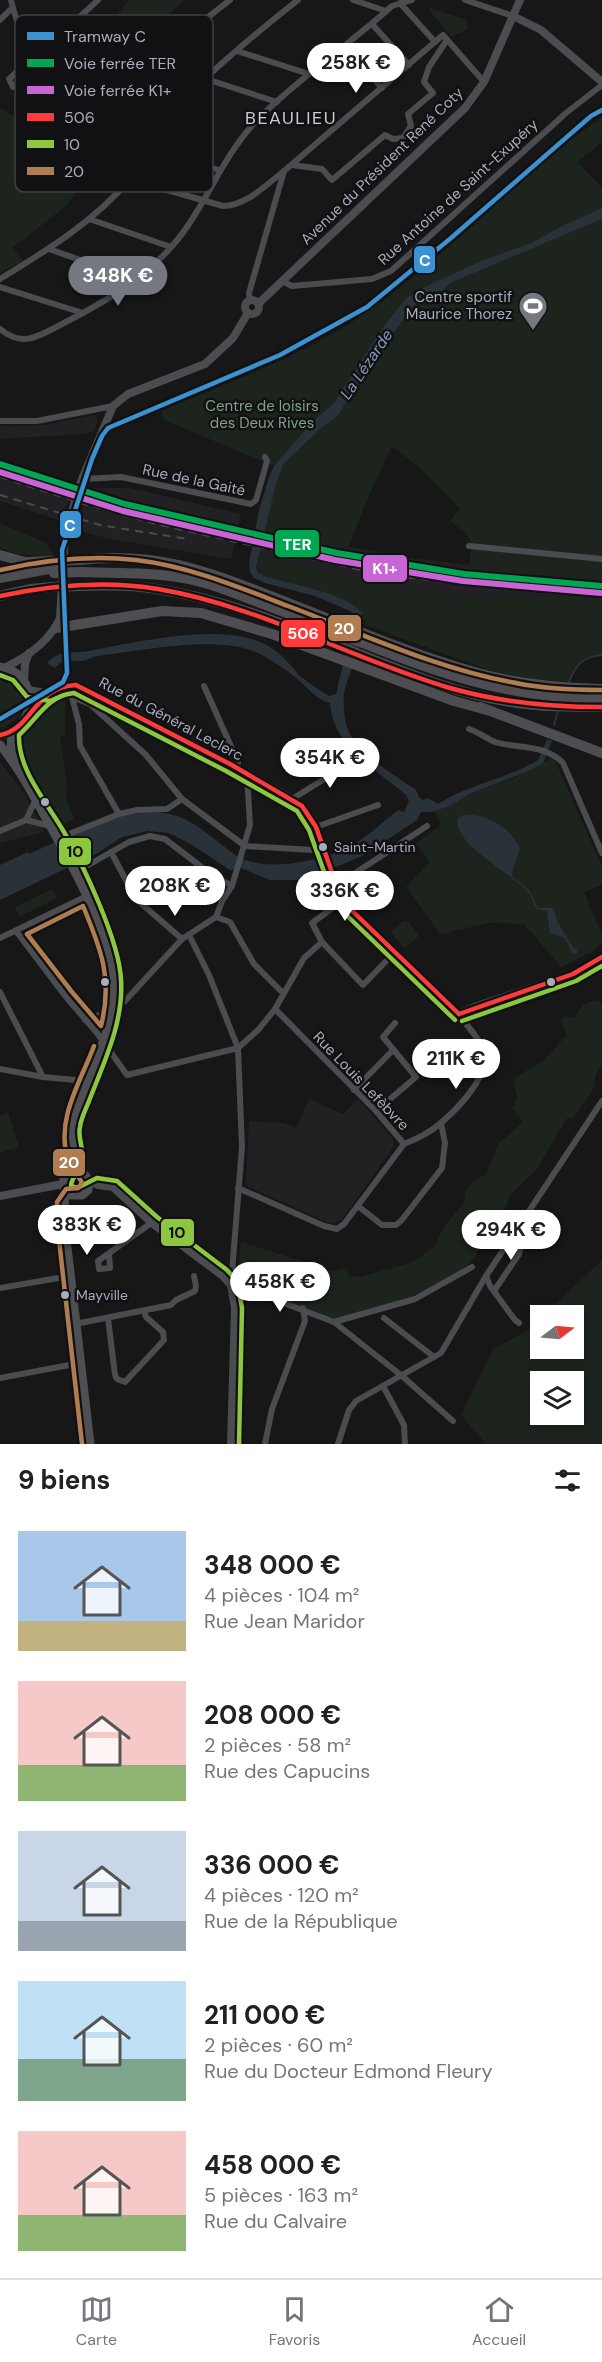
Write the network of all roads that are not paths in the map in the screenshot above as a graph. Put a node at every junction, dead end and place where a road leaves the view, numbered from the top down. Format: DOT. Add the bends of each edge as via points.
graph roads {
  1 [pos="11,0"];
  2 [pos="98,0"];
  3 [pos="230,0"];
  4 [pos="298,0"];
  5 [pos="352,0"];
  6 [pos="412,0"];
  7 [pos="465,0"];
  8 [pos="520,0"];
  9 [pos="400,3"];
  10 [pos="12,8"];
  11 [pos="386,11"];
  12 [pos="15,15"];
  13 [pos="81,15"];
  14 [pos="211,15"];
  15 [pos="513,16"];
  16 [pos="0,20"];
  17 [pos="372,24"];
  18 [pos="447,40"];
  19 [pos="435,42"];
  20 [pos="344,46"];
  21 [pos="237,51"];
  22 [pos="408,65"];
  23 [pos="213,73"];
  24 [pos="309,74"];
  25 [pos="213,81"];
  26 [pos="484,82"];
  27 [pos="602,83"];
  28 [pos="382,88"];
  29 [pos="277,102"];
  30 [pos="292,165"];
  31 [pos="213,168"];
  32 [pos="219,170"];
  33 [pos="284,171"];
  34 [pos="213,182"];
  35 [pos="117,192"];
  36 [pos="171,192"];
  37 [pos="208,192"];
  38 [pos="203,201"];
  39 [pos="89,219"];
  40 [pos="171,247"];
  41 [pos="49,249"];
  42 [pos="0,279"];
  43 [pos="137,280"];
  44 [pos="282,281"];
  45 [pos="0,287"];
  46 [pos="254,302"];
  47 [pos="83,313"];
  48 [pos="0,329"];
  49 [pos="113,406"];
  50 [pos="0,421"];
  51 [pos="266,457"];
  52 [pos="82,479"];
  53 [pos="469,546"];
  54 [pos="0,555"];
  55 [pos="602,559"];
  56 [pos="80,567"];
  57 [pos="54,568"];
  58 [pos="0,578"];
  59 [pos="180,578"];
  60 [pos="0,584"];
  61 [pos="0,596"];
  62 [pos="56,628"];
  63 [pos="350,632"];
  64 [pos="367,638"];
  65 [pos="29,653"];
  66 [pos="342,653"];
  67 [pos="359,660"];
  68 [pos="2,667"];
  69 [pos="24,681"];
  70 [pos="429,681"];
  71 [pos="71,685"];
  72 [pos="204,686"];
  73 [pos="29,690"];
  74 [pos="602,691"];
  75 [pos="49,694"];
  76 [pos="547,695"];
  77 [pos="72,697"];
  78 [pos="602,698"];
  79 [pos="602,707"];
  80 [pos="487,710"];
  81 [pos="29,712"];
  82 [pos="469,729"];
  83 [pos="12,732"];
  84 [pos="0,735"];
  85 [pos="0,745"];
  86 [pos="602,753"];
  87 [pos="354,760"];
  88 [pos="16,767"];
  89 [pos="237,768"];
  90 [pos="247,774"];
  91 [pos="36,798"];
  92 [pos="182,799"];
  93 [pos="292,799"];
  94 [pos="378,805"];
  95 [pos="119,814"];
  96 [pos="26,820"];
  97 [pos="50,826"];
  98 [pos="427,826"];
  99 [pos="316,827"];
  100 [pos="0,831"];
  101 [pos="59,838"];
  102 [pos="245,846"];
  103 [pos="324,850"];
  104 [pos="111,852"];
  105 [pos="602,853"];
  106 [pos="74,870"];
  107 [pos="232,885"];
  108 [pos="337,885"];
  109 [pos="87,896"];
  110 [pos="342,901"];
  111 [pos="216,917"];
  112 [pos="16,931"];
  113 [pos="189,935"];
  114 [pos="0,938"];
  115 [pos="182,939"];
  116 [pos="322,942"];
  117 [pos="394,953"];
  118 [pos="602,957"];
  119 [pos="0,992"];
  120 [pos="283,993"];
  121 [pos="113,1007"];
  122 [pos="275,1009"];
  123 [pos="459,1014"];
  124 [pos="85,1020"];
  125 [pos="395,1023"];
  126 [pos="102,1044"];
  127 [pos="238,1048"];
  128 [pos="393,1050"];
  129 [pos="0,1069"];
  130 [pos="43,1077"];
  131 [pos="87,1081"];
  132 [pos="354,1090"];
  133 [pos="602,1101"];
  134 [pos="376,1111"];
  135 [pos="441,1123"];
  136 [pos="404,1144"];
  137 [pos="81,1174"];
  138 [pos="98,1185"];
  139 [pos="238,1188"];
  140 [pos="87,1190"];
  141 [pos="65,1193"];
  142 [pos="0,1196"];
  143 [pos="358,1206"];
  144 [pos="152,1223"];
  145 [pos="515,1233"];
  146 [pos="109,1254"];
  147 [pos="472,1267"];
  148 [pos="70,1276"];
  149 [pos="194,1276"];
  150 [pos="486,1276"];
  151 [pos="231,1285"];
  152 [pos="0,1288"];
  153 [pos="494,1291"];
  154 [pos="303,1308"];
  155 [pos="144,1311"];
  156 [pos="108,1318"];
  157 [pos="384,1318"];
  158 [pos="334,1322"];
  159 [pos="519,1323"];
  160 [pos="75,1324"];
  161 [pos="434,1358"];
  162 [pos="80,1363"];
  163 [pos="402,1376"];
  164 [pos="0,1378"];
  165 [pos="382,1386"];
  166 [pos="453,1421"];
  167 [pos="90,1444"];
  168 [pos="231,1444"];
  169 [pos="265,1444"];
  170 [pos="338,1444"];
  171 [pos="405,1444"];
  1 -- 10 [label="street"];
  2 -- 13 [label="street"];
  3 -- 14 [label="street"];
  4 -- 21 [label="street"];
  5 -- 11 [label="street"];
  6 -- 9 [label="street"];
  7 -- 15 [label="street"];
  8 -- 15 [label="street, Avenue du Président René Coty"];
  9 -- 11 [label="street"];
  9 -- 19 [label="street"];
  10 -- 12 [label="street"];
  10 -- 16 [label="street"];
  11 -- 17 [label="street"];
  15 -- 26 [label="street, Avenue du Président René Coty"];
  15 -- 27 [label="street" via="541,30"];
  17 -- 20 [label="street"];
  17 -- 22 [label="street"];
  18 -- 19 [label="street" via="443,35"];
  18 -- 26 [label="street"];
  18 -- 30 [label="street" via="424,82 433,93 408,114 411,126 403,138 393,140 385,135 332,180 322,169"];
  19 -- 22 [label="street"];
  20 -- 24 [label="street"];
  20 -- 28 [label="street"];
  21 -- 23 [label="street"];
  21 -- 24 [label="street"];
  22 -- 28 [label="street"];
  24 -- 29 [label="street"];
  25 -- 29 [label="street"];
  26 -- 44 [label="street, Avenue du Président René Coty" via="455,118"];
  27 -- 44 [label="street, Rue Antoine de Saint-Exupéry" via="391,271 372,279 292,286"];
  28 -- 30 [label="street"];
  29 -- 32 [label="street" via="238,141"];
  30 -- 33 [label="street"];
  31 -- 32 [label="street"];
  32 -- 34 [label="street"];
  33 -- 38 [label="street" via="233,206"];
  33 -- 46 [label="street" via="249,293"];
  35 -- 39 [label="street"];
  36 -- 38 [label="street"];
  37 -- 38 [label="street"];
  38 -- 40 [label="street"];
  39 -- 40 [label="street"];
  39 -- 41 [label="street"];
  40 -- 43 [label="street"];
  41 -- 42 [label="street"];
  41 -- 43 [label="street"];
  43 -- 47 [label="street"];
  44 -- 46 [label="street, Avenue du Président René Coty"];
  45 -- 47 [label="street"];
  46 -- 49 [label="street" via="245,305 248,313 233,338 205,364 128,394"];
  47 -- 48 [label="street" via="34,339 9,336"];
  49 -- 50 [label="street" via="37,421"];
  49 -- 52 [label="street"];
  51 -- 52 [label="street, Rue de la Gaité" via="256,500 250,504 121,477"];
  52 -- 62 [label="street" via="63,544 60,618"];
  53 -- 55 [label="street"];
  54 -- 57 [label="highway"];
  56 -- 57 [label="highway"];
  56 -- 59 [label="highway"];
  56 -- 59 [label="highway" via="116,566"];
  56 -- 63 [label="highway" via="120,557 175,563 239,584"];
  57 -- 58 [label="highway"];
  57 -- 60 [label="highway"];
  59 -- 63 [label="highway" via="212,585"];
  61 -- 66 [label="highway, bridge" via="80,585 133,587 241,610"];
  62 -- 65 [label="street"];
  62 -- 66 [label="highway" via="162,611 191,611"];
  63 -- 64 [label="highway"];
  64 -- 74 [label="highway" via="472,672"];
  64 -- 76 [label="highway" via="463,679"];
  65 -- 68 [label="street"];
  65 -- 69 [label="street"];
  66 -- 67 [label="highway"];
  67 -- 70 [label="highway"];
  67 -- 80 [label="highway" via="454,701"];
  68 -- 69 [label="main road"];
  69 -- 73 [label="main road"];
  70 -- 79 [label="highway" via="511,702"];
  70 -- 80 [label="highway"];
  71 -- 75 [label="street"];
  71 -- 77 [label="street"];
  71 -- 89 [label="street, Rue du Général Leclerc" via="80,686"];
  72 -- 89 [label="street" via="238,762"];
  73 -- 75 [label="street"];
  73 -- 81 [label="main road"];
  74 -- 76 [label="highway"];
  75 -- 81 [label="street"];
  76 -- 78 [label="highway"];
  77 -- 92 [label="street" via="90,704 146,754"];
  77 -- 95 [label="street" via="80,746"];
  80 -- 86 [label="highway"];
  81 -- 83 [label="main road"];
  82 -- 105 [label="street" via="495,741 541,749 563,764"];
  83 -- 84 [label="main road"];
  83 -- 88 [label="main road" via="11,751"];
  85 -- 88 [label="main road"];
  87 -- 93 [label="street"];
  88 -- 91 [label="main road"];
  89 -- 90 [label="street, Rue du Général Leclerc"];
  90 -- 93 [label="street, Rue du Général Leclerc"];
  90 -- 102 [label="street" via="250,825"];
  91 -- 96 [label="street"];
  91 -- 97 [label="main road"];
  92 -- 95 [label="street" via="167,809"];
  92 -- 102 [label="street"];
  93 -- 99 [label="street, Rue du Général Leclerc" via="302,806"];
  94 -- 99 [label="street"];
  95 -- 101 [label="street"];
  96 -- 97 [label="street"];
  96 -- 100 [label="street"];
  97 -- 101 [label="main road"];
  98 -- 108 [label="street"];
  99 -- 103 [label="street, Rue du Général Leclerc"];
  101 -- 106 [label="main road"];
  102 -- 103 [label="street"];
  102 -- 107 [label="street"];
  103 -- 108 [label="street, Rue du Général Leclerc"];
  104 -- 106 [label="street"];
  104 -- 107 [label="street" via="150,836 165,839"];
  104 -- 115 [label="street" via="130,891"];
  106 -- 109 [label="main road"];
  107 -- 111 [label="street"];
  108 -- 110 [label="street, Rue du Général Leclerc"];
  109 -- 112 [label="street"];
  109 -- 121 [label="main road" via="111,962"];
  110 -- 116 [label="street" via="312,923"];
  110 -- 117 [label="street"];
  111 -- 113 [label="street"];
  111 -- 120 [label="street" via="230,922 254,964"];
  112 -- 114 [label="street"];
  112 -- 124 [label="street"];
  113 -- 115 [label="street"];
  113 -- 127 [label="street"];
  115 -- 121 [label="street" via="125,1001"];
  116 -- 117 [label="street" via="363,985"];
  116 -- 120 [label="street" via="304,958"];
  117 -- 123 [label="street"];
  118 -- 123 [label="street" via="573,974"];
  119 -- 130 [label="street"];
  120 -- 122 [label="street"];
  121 -- 124 [label="street"];
  121 -- 126 [label="main road"];
  122 -- 127 [label="street"];
  122 -- 132 [label="street, Rue Louis Lefèbvre"];
  123 -- 135 [label="street" via="483,1049 485,1065 475,1086"];
  124 -- 126 [label="street"];
  125 -- 128 [label="street" via="383,1037"];
  126 -- 127 [label="street" via="127,1075"];
  126 -- 131 [label="main road"];
  127 -- 139 [label="street" via="242,1147"];
  128 -- 132 [label="street"];
  128 -- 134 [label="street" via="416,1077"];
  129 -- 130 [label="street"];
  130 -- 131 [label="street"];
  131 -- 137 [label="main road" via="71,1128"];
  132 -- 134 [label="street, Rue Louis Lefèbvre"];
  133 -- 145 [label="street"];
  134 -- 136 [label="street, Rue Louis Lefèbvre"];
  135 -- 136 [label="street"];
  135 -- 143 [label="street" via="444,1163 401,1221 382,1225"];
  136 -- 143 [label="street"];
  137 -- 138 [label="street"];
  137 -- 140 [label="main road"];
  137 -- 141 [label="main road" via="66,1174"];
  138 -- 140 [label="street"];
  138 -- 144 [label="street" via="113,1187"];
  139 -- 143 [label="street" via="333,1229 341,1228"];
  139 -- 151 [label="street"];
  140 -- 141 [label="main road" via="80,1196"];
  141 -- 142 [label="street"];
  141 -- 148 [label="main road"];
  144 -- 146 [label="street"];
  144 -- 151 [label="street"];
  145 -- 150 [label="street"];
  145 -- 153 [label="street" via="520,1242 519,1254"];
  147 -- 158 [label="street" via="416,1299"];
  148 -- 152 [label="street"];
  148 -- 160 [label="main road"];
  149 -- 155 [label="street" via="196,1286 191,1294 171,1305"];
  150 -- 153 [label="street"];
  150 -- 161 [label="street" via="441,1353"];
  151 -- 154 [label="street"];
  151 -- 168 [label="street" via="236,1308"];
  153 -- 159 [label="street"];
  154 -- 158 [label="street"];
  154 -- 169 [label="street" via="305,1321 273,1409"];
  155 -- 156 [label="street"];
  155 -- 156 [label="street" via="163,1332 164,1340 125,1382 115,1375"];
  156 -- 160 [label="street"];
  157 -- 161 [label="street"];
  158 -- 163 [label="street"];
  160 -- 162 [label="main road"];
  161 -- 163 [label="street"];
  162 -- 164 [label="street"];
  162 -- 167 [label="main road"];
  163 -- 165 [label="street"];
  163 -- 166 [label="street"];
  165 -- 170 [label="street" via="356,1401 349,1410"];
  165 -- 171 [label="street" via="404,1425"];
}
